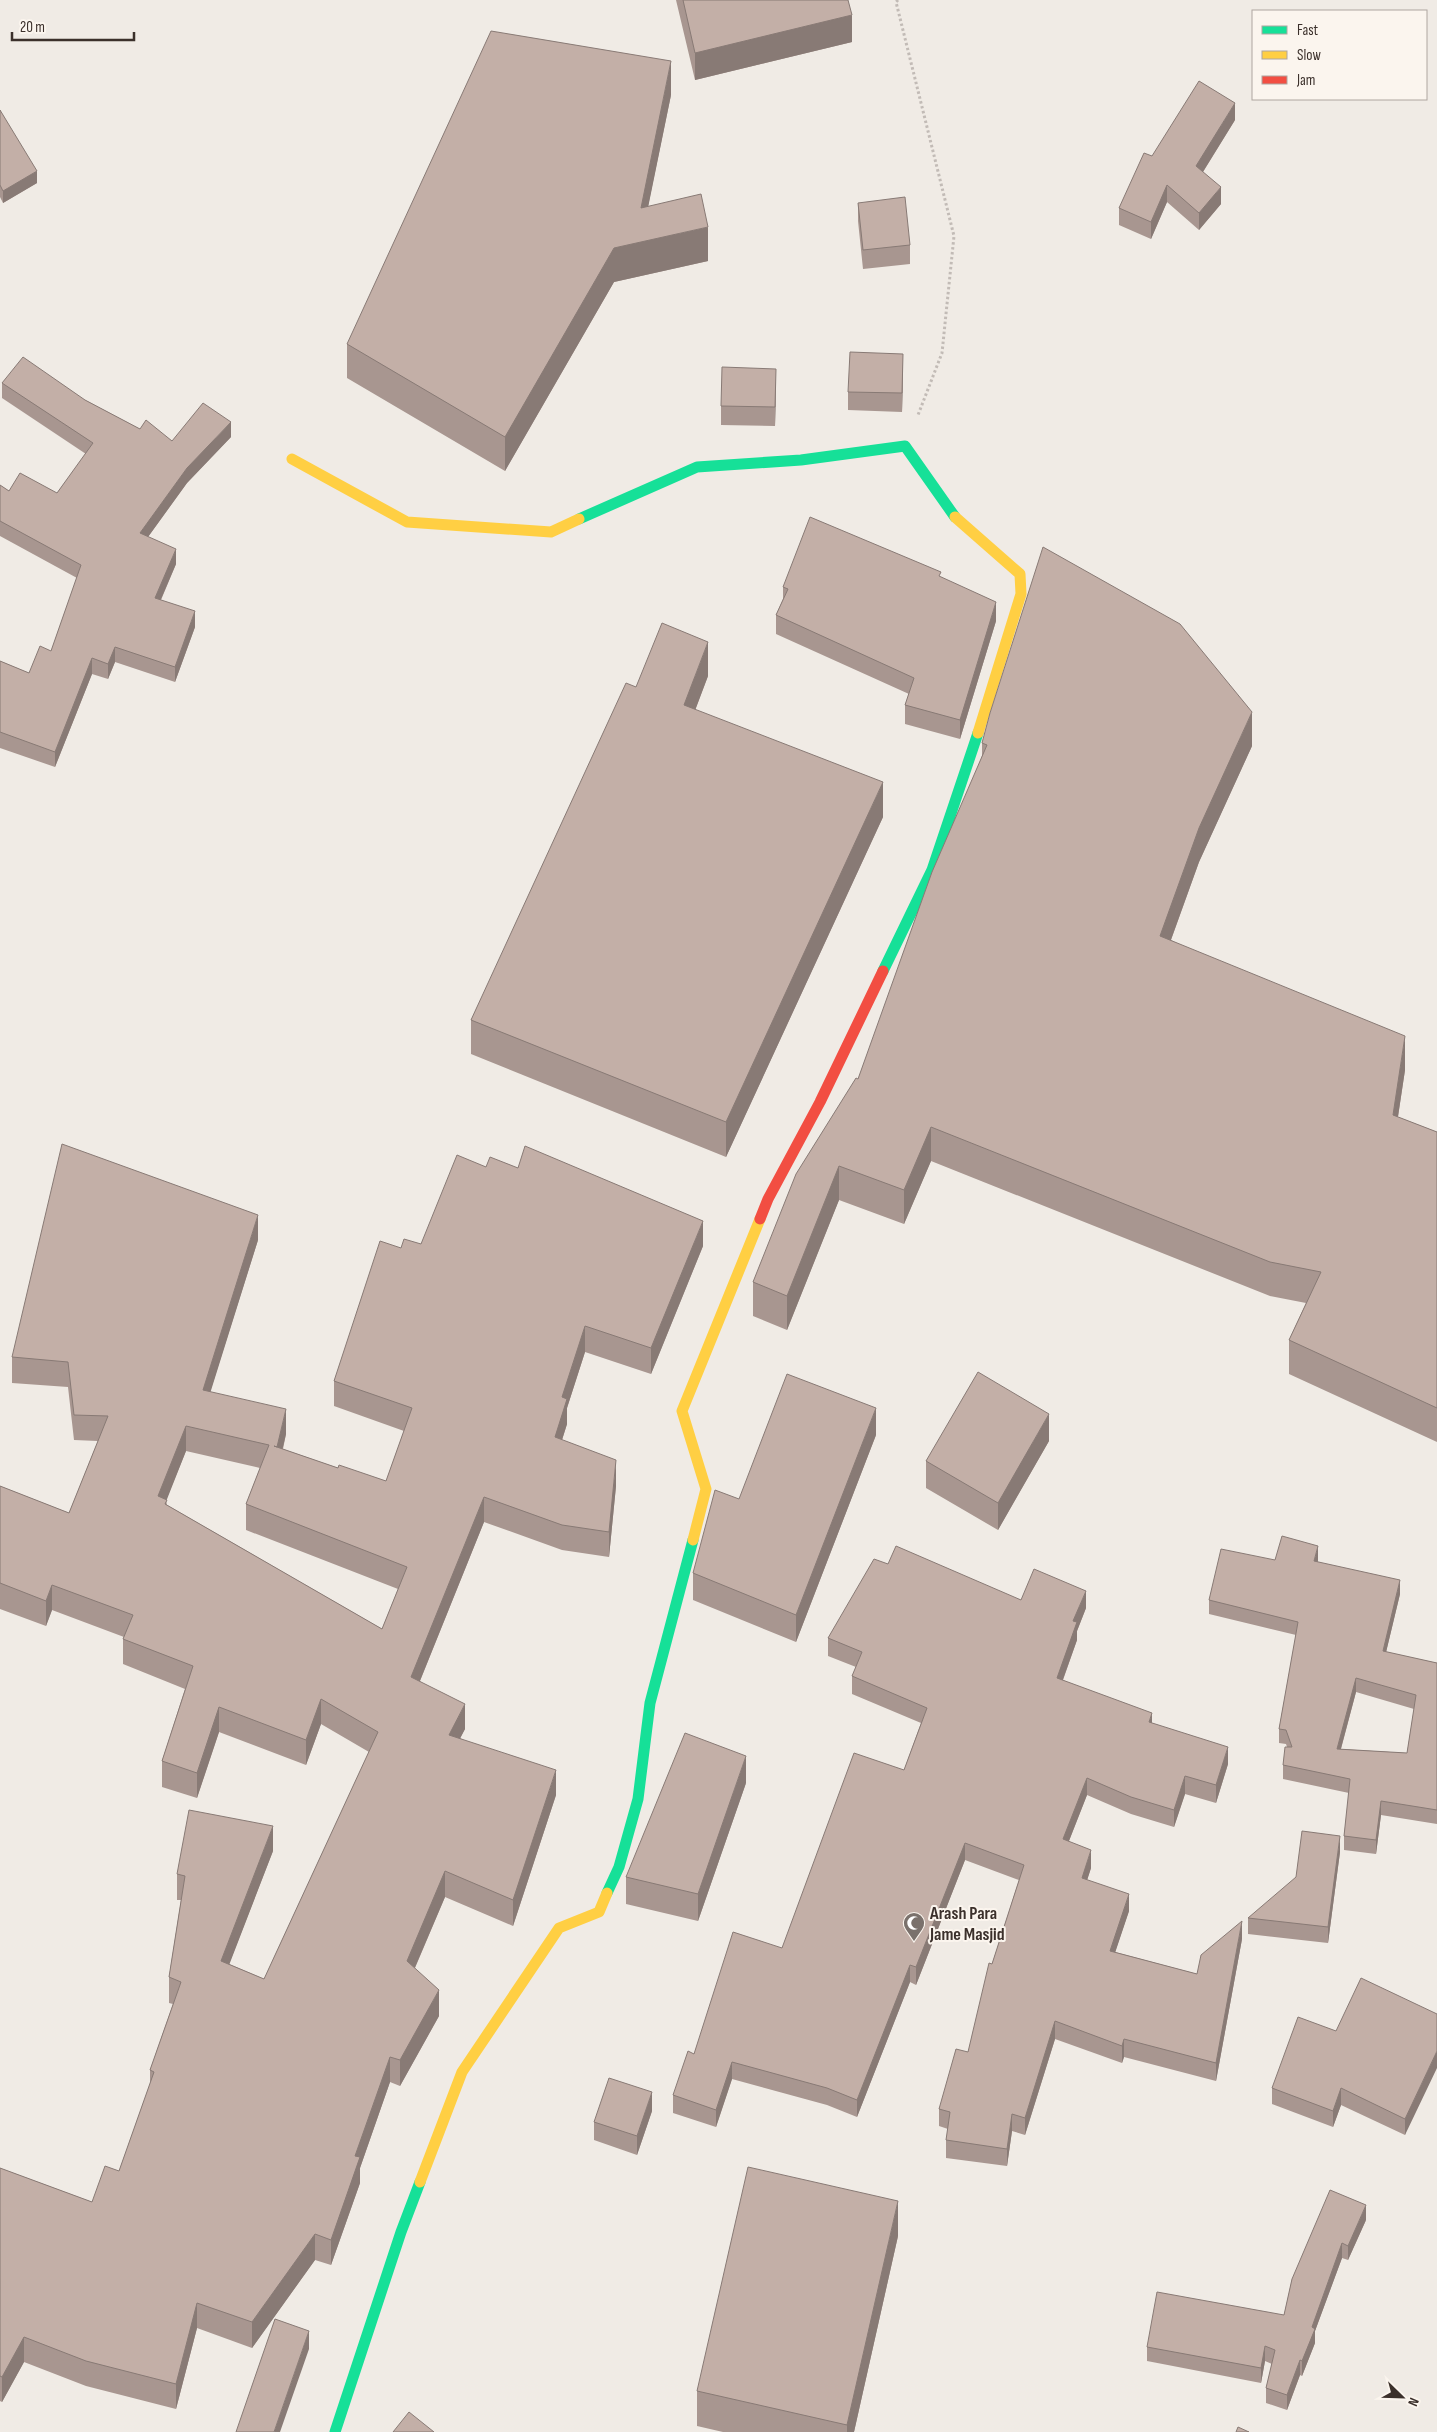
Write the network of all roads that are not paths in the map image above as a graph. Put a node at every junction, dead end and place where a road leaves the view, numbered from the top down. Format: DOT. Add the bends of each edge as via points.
graph roads {
  1 [pos="292,459"];
  2 [pos="335,2432"];
  1 -- 2 [label="street" via="407,522 551,532 697,467 801,460 906,446 950,512 1020,574 1021,594 932,870 820,1102 768,1199 682,1411 706,1489 650,1703 638,1799 619,1867 599,1912 559,1928 462,2072 401,2232"];
}
